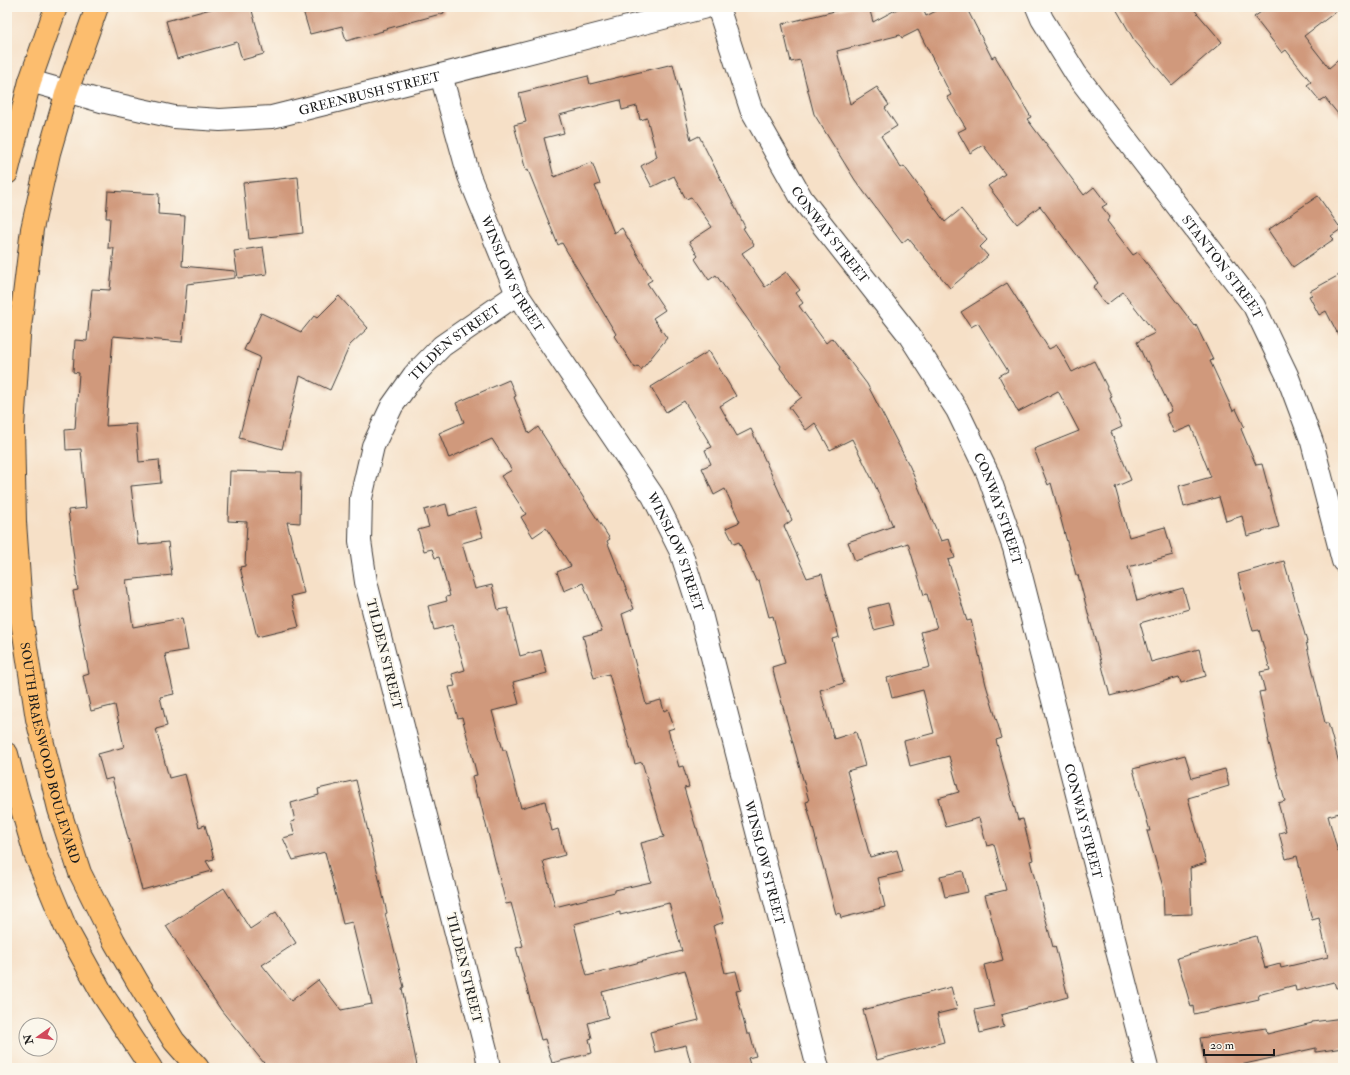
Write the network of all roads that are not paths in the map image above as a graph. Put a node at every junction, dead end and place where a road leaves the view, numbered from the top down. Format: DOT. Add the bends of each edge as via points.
graph roads {
  1 [pos="56,7"];
  2 [pos="97,7"];
  3 [pos="706,7"];
  4 [pos="718,7"];
  5 [pos="1036,7"];
  6 [pos="441,75"];
  7 [pos="30,81"];
  8 [pos="67,91"];
  9 [pos="7,173"];
  10 [pos="517,294"];
  11 [pos="1343,561"];
  12 [pos="7,754"];
  13 [pos="151,1068"];
  14 [pos="198,1068"];
  15 [pos="489,1068"];
  16 [pos="818,1068"];
  17 [pos="1147,1068"];
  1 -- 7 [label="main road"];
  2 -- 8 [label="main road, SOUTH BRAESWOOD BOULEVARD"];
  3 -- 6 [label="street, GREENBUSH STREET"];
  4 -- 17 [label="street, CONWAY STREET" via="751,108 802,199 908,335 957,410 988,474 1014,548"];
  5 -- 11 [label="street, STANTON STREET" via="1076,74 1254,306 1287,375 1312,442"];
  6 -- 8 [label="street, GREENBUSH STREET" via="272,117 220,120 174,117"];
  6 -- 10 [label="street, WINSLOW STREET" via="469,176"];
  7 -- 8 [label="street, GREENBUSH STREET"];
  7 -- 9 [label="main road"];
  8 -- 14 [label="main road, SOUTH BRAESWOOD BOULEVARD" via="49,153 32,229 19,336 13,428 14,522 22,621 37,719 59,809 80,873 140,986 174,1041"];
  10 -- 15 [label="street, TILDEN STREET" via="442,346 414,375 392,406 372,446 361,498 360,541 366,582"];
  10 -- 16 [label="street, WINSLOW STREET" via="653,496 681,552 701,614"];
  12 -- 13 [label="main road" via="35,854 65,926 102,995"];
}
